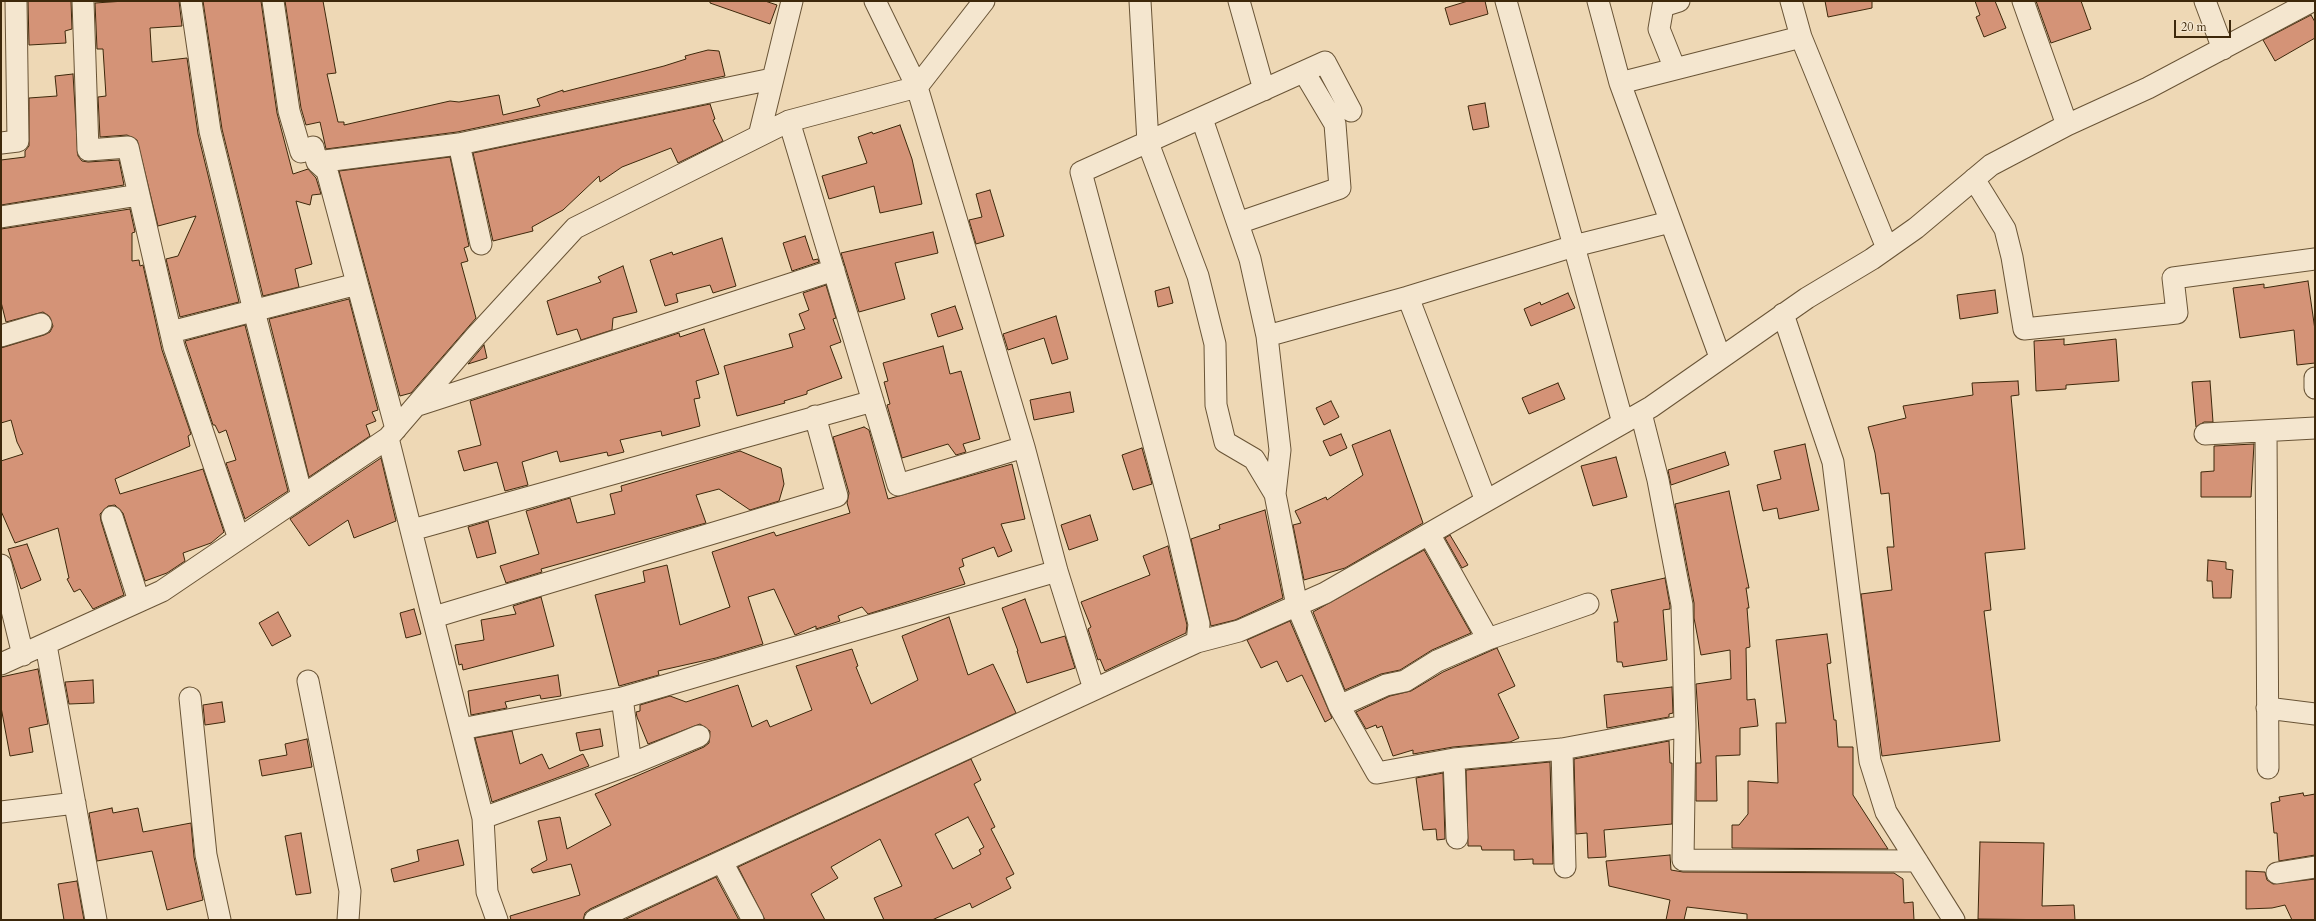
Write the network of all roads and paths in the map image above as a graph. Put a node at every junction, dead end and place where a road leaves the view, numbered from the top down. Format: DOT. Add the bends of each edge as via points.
graph roads {
  1 [pos="83,1"];
  2 [pos="192,1"];
  3 [pos="273,1"];
  4 [pos="792,1"];
  5 [pos="875,1"];
  6 [pos="984,1"];
  7 [pos="1140,1"];
  8 [pos="1239,1"];
  9 [pos="1506,1"];
  10 [pos="1598,1"];
  11 [pos="1679,1"];
  12 [pos="1790,1"];
  13 [pos="2023,1"];
  14 [pos="2205,1"];
  15 [pos="2312,1"];
  16 [pos="11,3"];
  17 [pos="1801,37"];
  18 [pos="2223,49"];
  19 [pos="1674,69"];
  20 [pos="1304,72"];
  21 [pos="772,79"];
  22 [pos="1620,83"];
  23 [pos="917,87"];
  24 [pos="1264,90"];
  25 [pos="1351,111"];
  26 [pos="1202,119"];
  27 [pos="789,121"];
  28 [pos="2067,125"];
  29 [pos="759,136"];
  30 [pos="1,143"];
  31 [pos="1148,143"];
  32 [pos="459,144"];
  33 [pos="318,162"];
  34 [pos="1974,179"];
  35 [pos="140,195"];
  36 [pos="1,217"];
  37 [pos="1670,222"];
  38 [pos="1238,223"];
  39 [pos="481,244"];
  40 [pos="1574,246"];
  41 [pos="1887,248"];
  42 [pos="2315,259"];
  43 [pos="834,270"];
  44 [pos="358,284"];
  45 [pos="1408,297"];
  46 [pos="254,311"];
  47 [pos="1783,314"];
  48 [pos="41,324"];
  49 [pos="171,332"];
  50 [pos="1,336"];
  51 [pos="1267,336"];
  52 [pos="1720,357"];
  53 [pos="2315,378"];
  54 [pos="2315,388"];
  55 [pos="873,401"];
  56 [pos="417,405"];
  57 [pos="815,416"];
  58 [pos="1632,418"];
  59 [pos="2315,428"];
  60 [pos="2266,431"];
  61 [pos="392,433"];
  62 [pos="2205,434"];
  63 [pos="1024,447"];
  64 [pos="1275,494"];
  65 [pos="302,496"];
  66 [pos="1486,501"];
  67 [pos="112,517"];
  68 [pos="412,530"];
  69 [pos="1429,534"];
  70 [pos="239,539"];
  71 [pos="1,565"];
  72 [pos="1057,571"];
  73 [pos="139,602"];
  74 [pos="1588,604"];
  75 [pos="1297,606"];
  76 [pos="434,617"];
  77 [pos="1488,639"];
  78 [pos="1197,642"];
  79 [pos="46,645"];
  80 [pos="23,655"];
  81 [pos="1,664"];
  82 [pos="308,681"];
  83 [pos="1094,689"];
  84 [pos="190,698"];
  85 [pos="622,698"];
  86 [pos="1339,706"];
  87 [pos="2267,708"];
  88 [pos="2315,714"];
  89 [pos="1685,726"];
  90 [pos="461,730"];
  91 [pos="700,736"];
  92 [pos="1562,749"];
  93 [pos="1454,759"];
  94 [pos="631,764"];
  95 [pos="2268,768"];
  96 [pos="75,803"];
  97 [pos="1,812"];
  98 [pos="483,818"];
  99 [pos="1457,838"];
  100 [pos="1917,860"];
  101 [pos="722,862"];
  102 [pos="1565,867"];
  103 [pos="2315,867"];
  104 [pos="2277,873"];
  105 [pos="605,918"];
  106 [pos="96,920"];
  107 [pos="220,920"];
  108 [pos="348,920"];
  109 [pos="497,920"];
  110 [pos="753,920"];
  111 [pos="1954,920"];
  1 -- 35 [label="street" via="88,150 128,147"];
  2 -- 46 [label="street" via="210,131"];
  3 -- 33 [label="street" via="289,111 301,152 313,147"];
  4 -- 21 [label="street"];
  5 -- 23 [label="street"];
  6 -- 23 [label="street"];
  7 -- 31 [label="street"];
  8 -- 24 [label="street"];
  9 -- 40 [label="street"];
  10 -- 22 [label="street"];
  11 -- 19 [label="street" via="1663,6 1659,29"];
  12 -- 17 [label="street"];
  13 -- 28 [label="street"];
  14 -- 18 [label="street"];
  15 -- 18 [label="street"];
  16 -- 30 [label="street" via="18,141"];
  17 -- 19 [label="street"];
  17 -- 41 [label="street"];
  18 -- 28 [label="street" via="2148,88"];
  19 -- 22 [label="street"];
  20 -- 24 [label="street"];
  20 -- 25 [label="street" via="1325,62"];
  20 -- 38 [label="street" via="1335,124 1340,188"];
  21 -- 29 [label="street"];
  21 -- 32 [label="street"];
  22 -- 37 [label="street"];
  23 -- 27 [label="street"];
  23 -- 63 [label="street"];
  24 -- 26 [label="street"];
  26 -- 31 [label="street"];
  26 -- 38 [label="street"];
  27 -- 29 [label="street"];
  27 -- 43 [label="street"];
  28 -- 34 [label="street" via="1991,165"];
  29 -- 56 [label="street" via="575,228 475,337"];
  31 -- 64 [label="street" via="1198,276 1215,344 1216,405 1225,442 1254,458"];
  31 -- 78 [label="street" via="1081,172 1178,535 1199,624"];
  32 -- 33 [label="street"];
  32 -- 39 [label="street"];
  33 -- 44 [label="street" via="328,171"];
  34 -- 41 [label="street" via="1916,228"];
  34 -- 42 [label="street" via="2005,229 2024,329 2178,313 2173,278"];
  35 -- 36 [label="street"];
  35 -- 49 [label="street"];
  37 -- 40 [label="street"];
  37 -- 52 [label="street"];
  38 -- 51 [label="street" via="1250,259"];
  40 -- 45 [label="street"];
  40 -- 58 [label="street"];
  41 -- 47 [label="street"];
  43 -- 55 [label="street"];
  43 -- 56 [label="street"];
  44 -- 46 [label="street"];
  44 -- 61 [label="street"];
  45 -- 51 [label="street"];
  45 -- 66 [label="street"];
  46 -- 49 [label="street"];
  46 -- 65 [label="street"];
  47 -- 52 [label="street"];
  47 -- 100 [label="street" via="1833,462 1870,761 1886,812"];
  48 -- 50 [label="street"];
  49 -- 70 [label="street"];
  51 -- 64 [label="street" via="1280,450"];
  52 -- 58 [label="street"];
  53 -- 54 [label="street"];
  55 -- 57 [label="street"];
  55 -- 63 [label="street" via="898,485"];
  56 -- 61 [label="street"];
  57 -- 68 [label="street"];
  57 -- 76 [label="street" via="837,496"];
  58 -- 66 [label="street"];
  58 -- 89 [label="street" via="1658,480 1682,605"];
  59 -- 60 [label="street"];
  60 -- 62 [label="street"];
  60 -- 87 [label="street"];
  61 -- 65 [label="street"];
  61 -- 68 [label="street"];
  63 -- 72 [label="street"];
  64 -- 75 [label="street"];
  65 -- 70 [label="street"];
  66 -- 69 [label="street"];
  67 -- 73 [label="street"];
  68 -- 76 [label="street"];
  69 -- 75 [label="street"];
  69 -- 77 [label="street"];
  70 -- 73 [label="street" via="162,590"];
  71 -- 80 [label="street"];
  72 -- 83 [label="street"];
  72 -- 85 [label="street"];
  73 -- 79 [label="street"];
  74 -- 77 [label="street"];
  75 -- 78 [label="street" via="1239,631"];
  75 -- 86 [label="street"];
  76 -- 90 [label="street"];
  77 -- 86 [label="street" via="1437,661 1405,681 1386,685"];
  78 -- 83 [label="street"];
  79 -- 80 [label="street"];
  79 -- 96 [label="street"];
  80 -- 81 [label="street"];
  82 -- 108 [label="street" via="350,891"];
  83 -- 101 [label="street"];
  84 -- 107 [label="street" via="206,854"];
  85 -- 90 [label="street"];
  85 -- 94 [label="street"];
  86 -- 93 [label="street" via="1378,773"];
  87 -- 88 [label="street"];
  87 -- 95 [label="street"];
  89 -- 92 [label="street"];
  89 -- 100 [label="street" via="1683,860"];
  90 -- 98 [label="street"];
  91 -- 94 [label="street"];
  92 -- 93 [label="street"];
  92 -- 102 [label="street"];
  93 -- 99 [label="street"];
  94 -- 98 [label="street"];
  96 -- 97 [label="street"];
  96 -- 106 [label="street"];
  98 -- 109 [label="street" via="488,892"];
  100 -- 111 [label="street"];
  101 -- 105 [label="street"];
  101 -- 110 [label="street"];
  103 -- 104 [label="street"];
}
